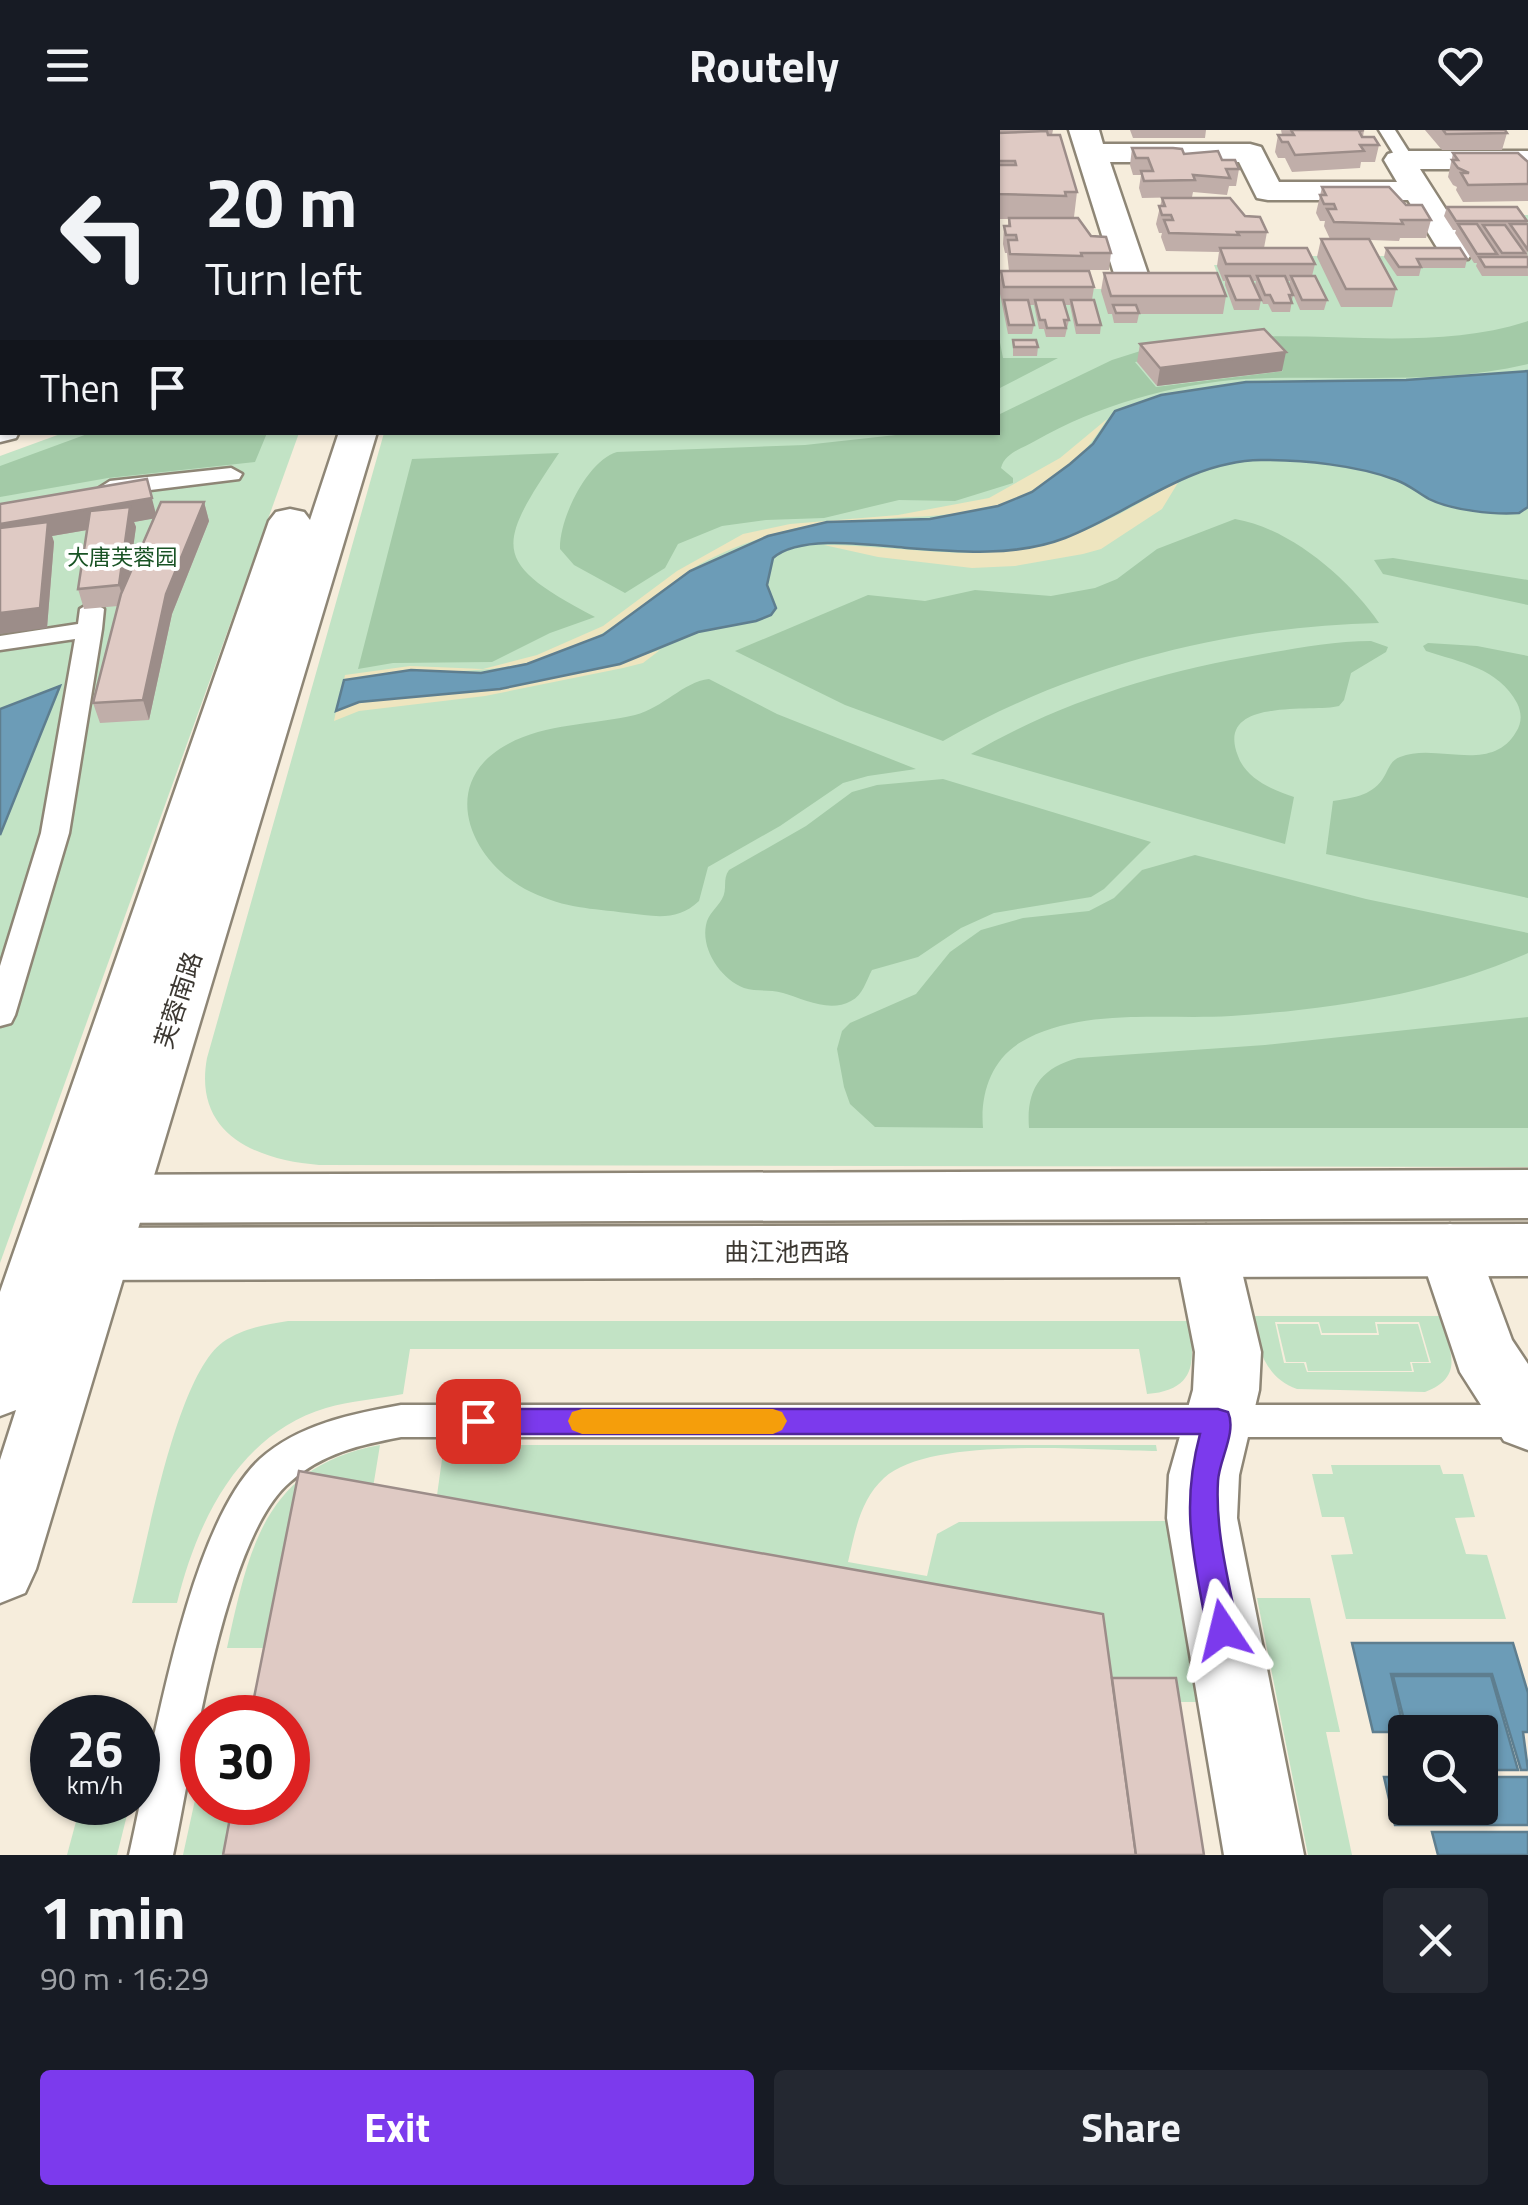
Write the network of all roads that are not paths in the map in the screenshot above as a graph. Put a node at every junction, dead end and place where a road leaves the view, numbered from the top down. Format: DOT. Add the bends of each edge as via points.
graph roads {
  1 [pos="1387,130"];
  2 [pos="1088,142"];
  3 [pos="1406,160"];
  4 [pos="1528,160"];
  5 [pos="1419,191"];
  6 [pos="1456,252"];
  7 [pos="1134,283"];
  8 [pos="319,435"];
  9 [pos="357,435"];
  10 [pos="231,474"];
  11 [pos="80,492"];
  12 [pos="0,643"];
  13 [pos="13,940"];
  14 [pos="0,1015"];
  15 [pos="1528,1194"];
  16 [pos="81,1227"];
  17 [pos="1206,1250"];
  18 [pos="1450,1250"];
  19 [pos="1528,1250"];
  20 [pos="0,1387"];
  21 [pos="1218,1421"];
  22 [pos="1528,1421"];
  23 [pos="0,1569"];
  24 [pos="152,1855"];
  25 [pos="1264,1855"];
  1 -- 3 [label="lane"];
  2 -- 5 [label="street" via="1250,154 1268,191"];
  2 -- 7 [label="street"];
  3 -- 4 [label="street"];
  3 -- 5 [label="street" via="1400,160"];
  5 -- 6 [label="street"];
  8 -- 16 [label="street, 芙蓉南路"];
  9 -- 16 [label="street, 芙蓉南路"];
  10 -- 11 [label="lane"];
  12 -- 13 [label="lane" via="91,619 63,795"];
  13 -- 14 [label="lane"];
  15 -- 16 [label="street"];
  16 -- 17 [label="street, 曲江池西路"];
  16 -- 20 [label="street, 芙蓉南路"];
  16 -- 23 [label="street, 芙蓉南路"];
  17 -- 18 [label="street, 曲江池西路"];
  17 -- 21 [label="street" via="1228,1352"];
  18 -- 19 [label="street, 曲江池西路"];
  18 -- 22 [label="street" via="1483,1352"];
  21 -- 22 [label="lane"];
  21 -- 24 [label="lane" via="401,1421 338,1432 282,1462 239,1513 212,1586"];
  21 -- 25 [label="street" via="1204,1475 1202,1518"];
}
